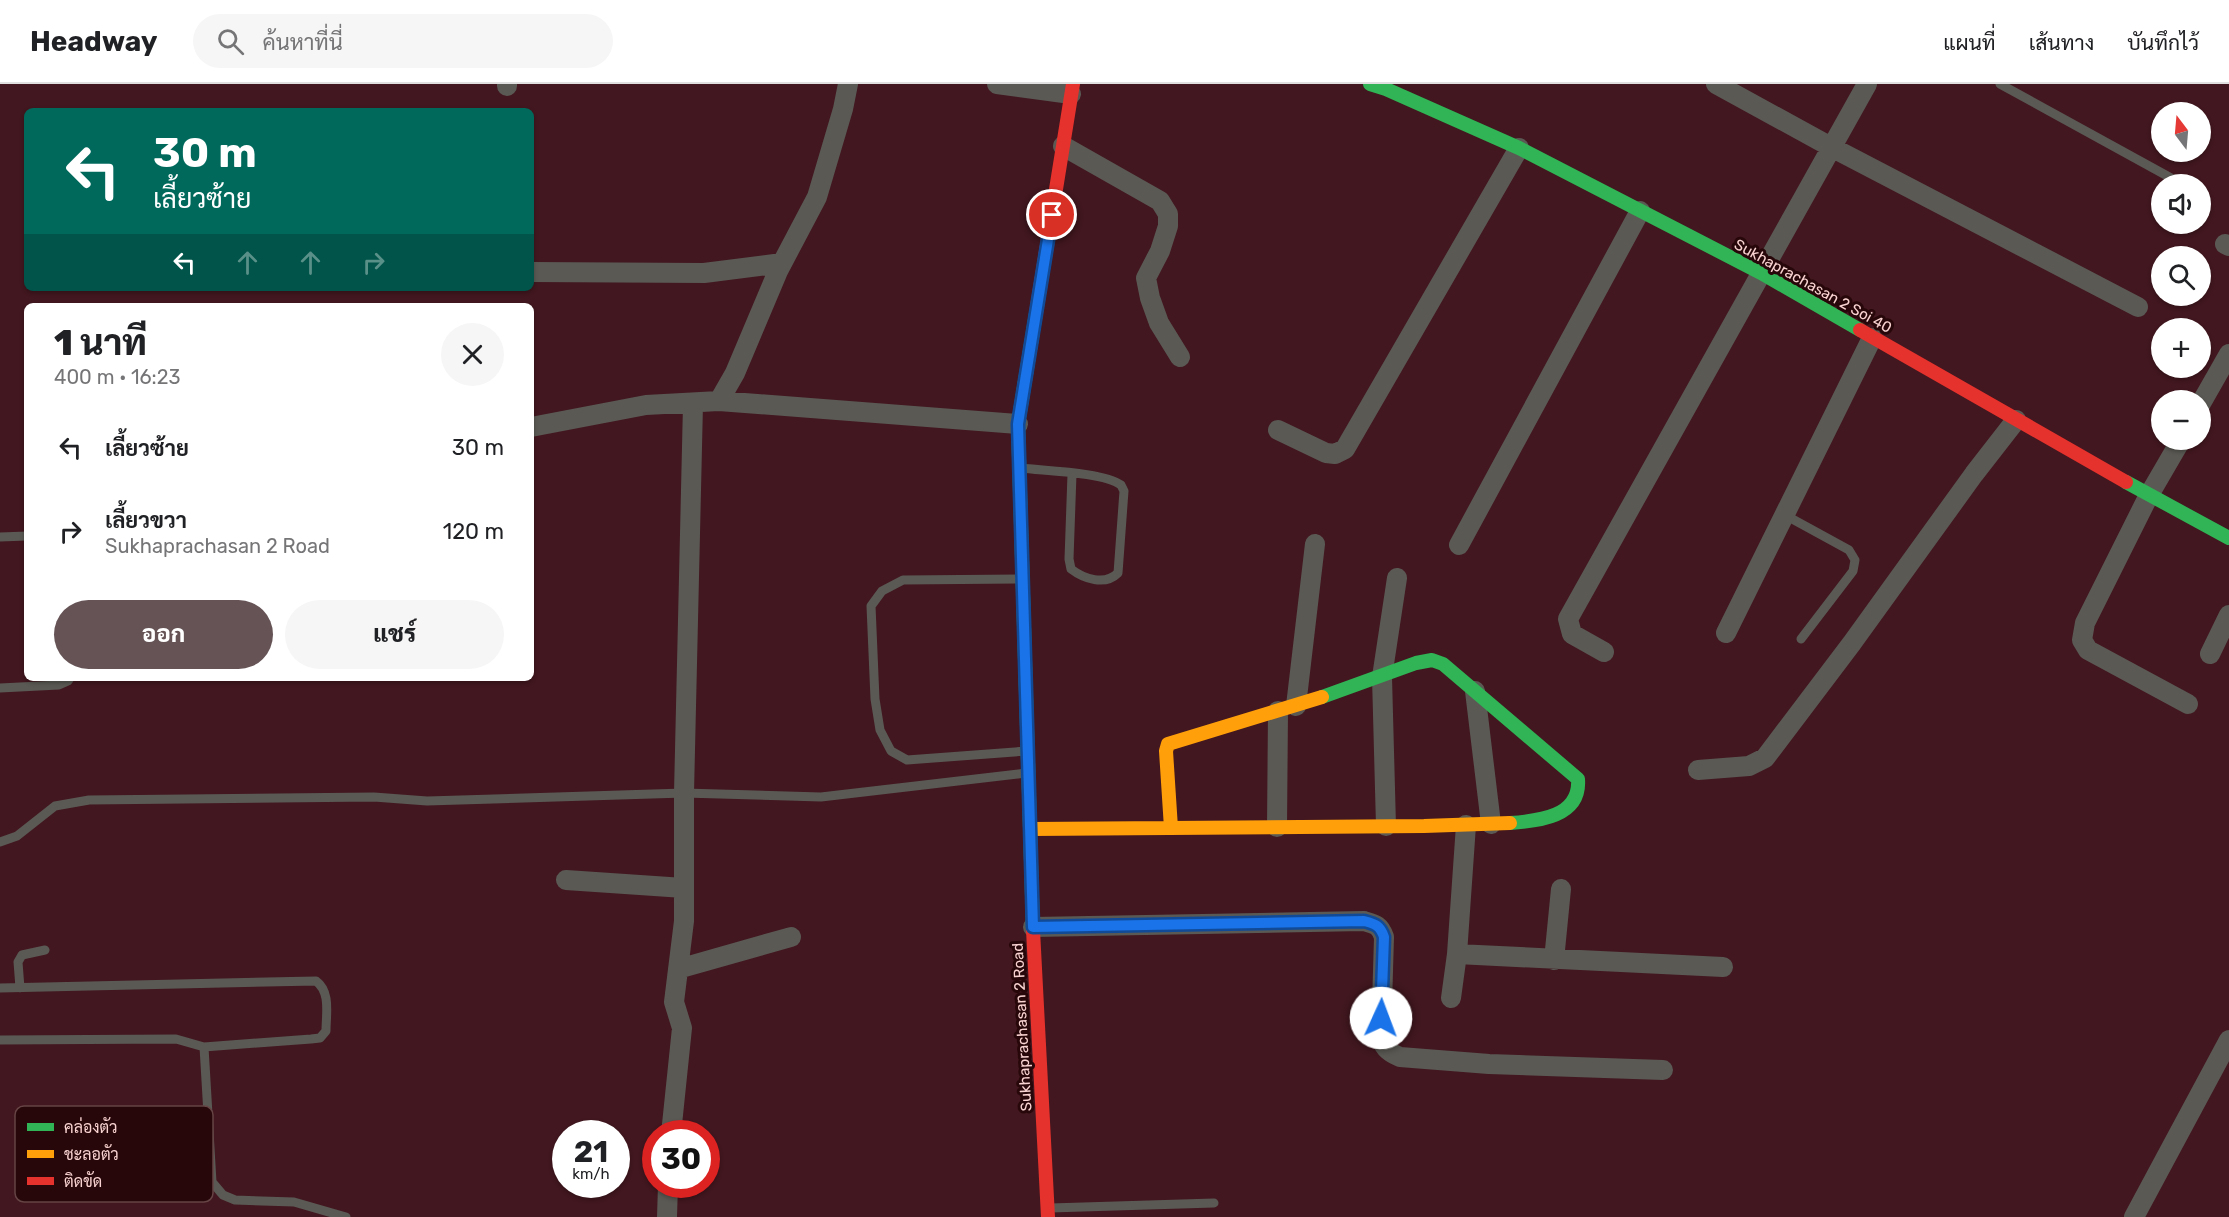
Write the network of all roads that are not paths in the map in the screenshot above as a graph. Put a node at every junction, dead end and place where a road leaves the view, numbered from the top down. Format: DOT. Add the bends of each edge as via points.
graph roads {
  1 [pos="848,84"];
  2 [pos="997,84"];
  3 [pos="1370,84"];
  4 [pos="1716,84"];
  5 [pos="1866,84"];
  6 [pos="2000,84"];
  7 [pos="1072,89"];
  8 [pos="1063,146"];
  9 [pos="1831,147"];
  10 [pos="1519,148"];
  11 [pos="2164,174"];
  12 [pos="1641,211"];
  13 [pos="782,263"];
  14 [pos="534,272"];
  15 [pos="1761,273"];
  16 [pos="2138,307"];
  17 [pos="1872,338"];
  18 [pos="2229,354"];
  19 [pos="1180,357"];
  20 [pos="2209,390"];
  21 [pos="719,401"];
  22 [pos="693,404"];
  23 [pos="2016,420"];
  24 [pos="1018,424"];
  25 [pos="534,426"];
  26 [pos="1278,430"];
  27 [pos="2175,450"];
  28 [pos="1019,468"];
  29 [pos="1072,474"];
  30 [pos="2149,495"];
  31 [pos="1785,515"];
  32 [pos="24,536"];
  33 [pos="0,537"];
  34 [pos="2229,538"];
  35 [pos="1315,544"];
  36 [pos="1459,545"];
  37 [pos="1397,578"];
  38 [pos="1021,579"];
  39 [pos="2229,615"];
  40 [pos="1726,633"];
  41 [pos="1801,639"];
  42 [pos="1605,652"];
  43 [pos="2210,654"];
  44 [pos="1382,677"];
  45 [pos="68,681"];
  46 [pos="0,688"];
  47 [pos="1476,691"];
  48 [pos="2188,704"];
  49 [pos="1287,708"];
  50 [pos="1028,751"];
  51 [pos="1698,770"];
  52 [pos="1029,772"];
  53 [pos="684,793"];
  54 [pos="1491,824"];
  55 [pos="1466,825"];
  56 [pos="1386,826"];
  57 [pos="1277,827"];
  58 [pos="1170,828"];
  59 [pos="1031,829"];
  60 [pos="0,842"];
  61 [pos="566,880"];
  62 [pos="684,888"];
  63 [pos="1561,889"];
  64 [pos="1033,927"];
  65 [pos="791,937"];
  66 [pos="45,950"];
  67 [pos="1457,954"];
  68 [pos="1554,960"];
  69 [pos="1723,967"];
  70 [pos="678,969"];
  71 [pos="0,988"];
  72 [pos="20,988"];
  73 [pos="1451,998"];
  74 [pos="0,1040"];
  75 [pos="2229,1041"];
  76 [pos="204,1047"];
  77 [pos="1664,1070"];
  78 [pos="207,1106"];
  79 [pos="672,1120"];
  80 [pos="213,1183"];
  81 [pos="668,1198"];
  82 [pos="1214,1203"];
  83 [pos="1048,1212"];
  84 [pos="346,1217"];
  85 [pos="667,1217"];
  86 [pos="2134,1217"];
  1 -- 13 [label="street" via="817,197"];
  2 -- 7 [label="street"];
  3 -- 10 [label="street, Sukhaprachasan 2 Soi 40"];
  4 -- 9 [label="street"];
  5 -- 9 [label="street"];
  6 -- 11 [label="lane"];
  7 -- 8 [label="street, Sukhaprachasan 2 Road"];
  8 -- 19 [label="street" via="1160,201 1168,213 1163,243 1146,278 1159,323"];
  8 -- 24 [label="street, Sukhaprachasan 2 Road"];
  9 -- 15 [label="street"];
  9 -- 16 [label="street"];
  10 -- 12 [label="street, Sukhaprachasan 2 Soi 40"];
  10 -- 26 [label="street" via="1345,449 1326,453"];
  12 -- 15 [label="street, Sukhaprachasan 2 Soi 40"];
  12 -- 36 [label="street"];
  13 -- 14 [label="street" via="704,273"];
  13 -- 21 [label="street"];
  15 -- 17 [label="street, Sukhaprachasan 2 Soi 40"];
  15 -- 42 [label="street" via="1568,619 1572,634"];
  17 -- 23 [label="street, Sukhaprachasan 2 Soi 40"];
  17 -- 31 [label="street"];
  18 -- 20 [label="street"];
  21 -- 22 [label="street"];
  21 -- 24 [label="street"];
  22 -- 25 [label="street" via="646,405"];
  22 -- 53 [label="street"];
  23 -- 30 [label="street, Sukhaprachasan 2 Soi 40"];
  23 -- 51 [label="street" via="1765,758 1749,766"];
  24 -- 28 [label="street, Sukhaprachasan 2 Road"];
  27 -- 30 [label="street"];
  28 -- 29 [label="lane"];
  28 -- 38 [label="street, Sukhaprachasan 2 Road"];
  29 -- 29 [label="lane" via="1071,569 1079,576 1112,579 1118,573 1124,491 1121,485 1106,478"];
  30 -- 34 [label="street, Sukhaprachasan 2 Soi 40"];
  30 -- 48 [label="street" via="2085,623 2082,640 2088,650"];
  31 -- 40 [label="street"];
  31 -- 41 [label="lane" via="1849,550 1855,560 1853,571"];
  32 -- 33 [label="lane"];
  35 -- 49 [label="street"];
  37 -- 44 [label="street"];
  38 -- 50 [label="street, Sukhaprachasan 2 Road"];
  38 -- 50 [label="lane" via="903,580 882,591 871,606 874,699 880,730 891,751 907,760"];
  39 -- 43 [label="street"];
  44 -- 47 [label="street" via="1432,660 1443,664"];
  44 -- 49 [label="street"];
  44 -- 56 [label="street"];
  45 -- 46 [label="lane" via="59,685"];
  47 -- 54 [label="street"];
  47 -- 54 [label="street" via="1578,779 1580,789 1575,800 1551,818"];
  49 -- 57 [label="street"];
  49 -- 58 [label="street" via="1168,744"];
  50 -- 52 [label="street, Sukhaprachasan 2 Road"];
  52 -- 53 [label="lane" via="821,797"];
  52 -- 59 [label="street, Sukhaprachasan 2 Road"];
  53 -- 60 [label="lane" via="427,801 374,797 89,800 55,806 17,836"];
  53 -- 62 [label="street"];
  54 -- 55 [label="street"];
  55 -- 56 [label="street"];
  55 -- 67 [label="street"];
  56 -- 57 [label="street"];
  57 -- 58 [label="street"];
  58 -- 59 [label="street"];
  59 -- 64 [label="street, Sukhaprachasan 2 Road"];
  61 -- 62 [label="street"];
  62 -- 70 [label="street"];
  63 -- 68 [label="street"];
  64 -- 77 [label="street" via="1364,921 1376,924 1384,937 1381,1039 1390,1053 1489,1064"];
  64 -- 83 [label="street, Sukhaprachasan 2 Road"];
  65 -- 70 [label="street"];
  66 -- 72 [label="lane" via="22,955 18,962"];
  67 -- 68 [label="street"];
  67 -- 73 [label="street"];
  68 -- 69 [label="street"];
  70 -- 79 [label="street" via="674,1002 682,1028"];
  71 -- 72 [label="lane"];
  72 -- 76 [label="lane" via="316,981 323,986 327,1031 320,1038"];
  74 -- 76 [label="lane" via="176,1039"];
  75 -- 86 [label="street"];
  76 -- 78 [label="lane"];
  80 -- 84 [label="lane" via="223,1195 235,1200 294,1202"];
  81 -- 85 [label="street"];
  82 -- 83 [label="lane"];
}
